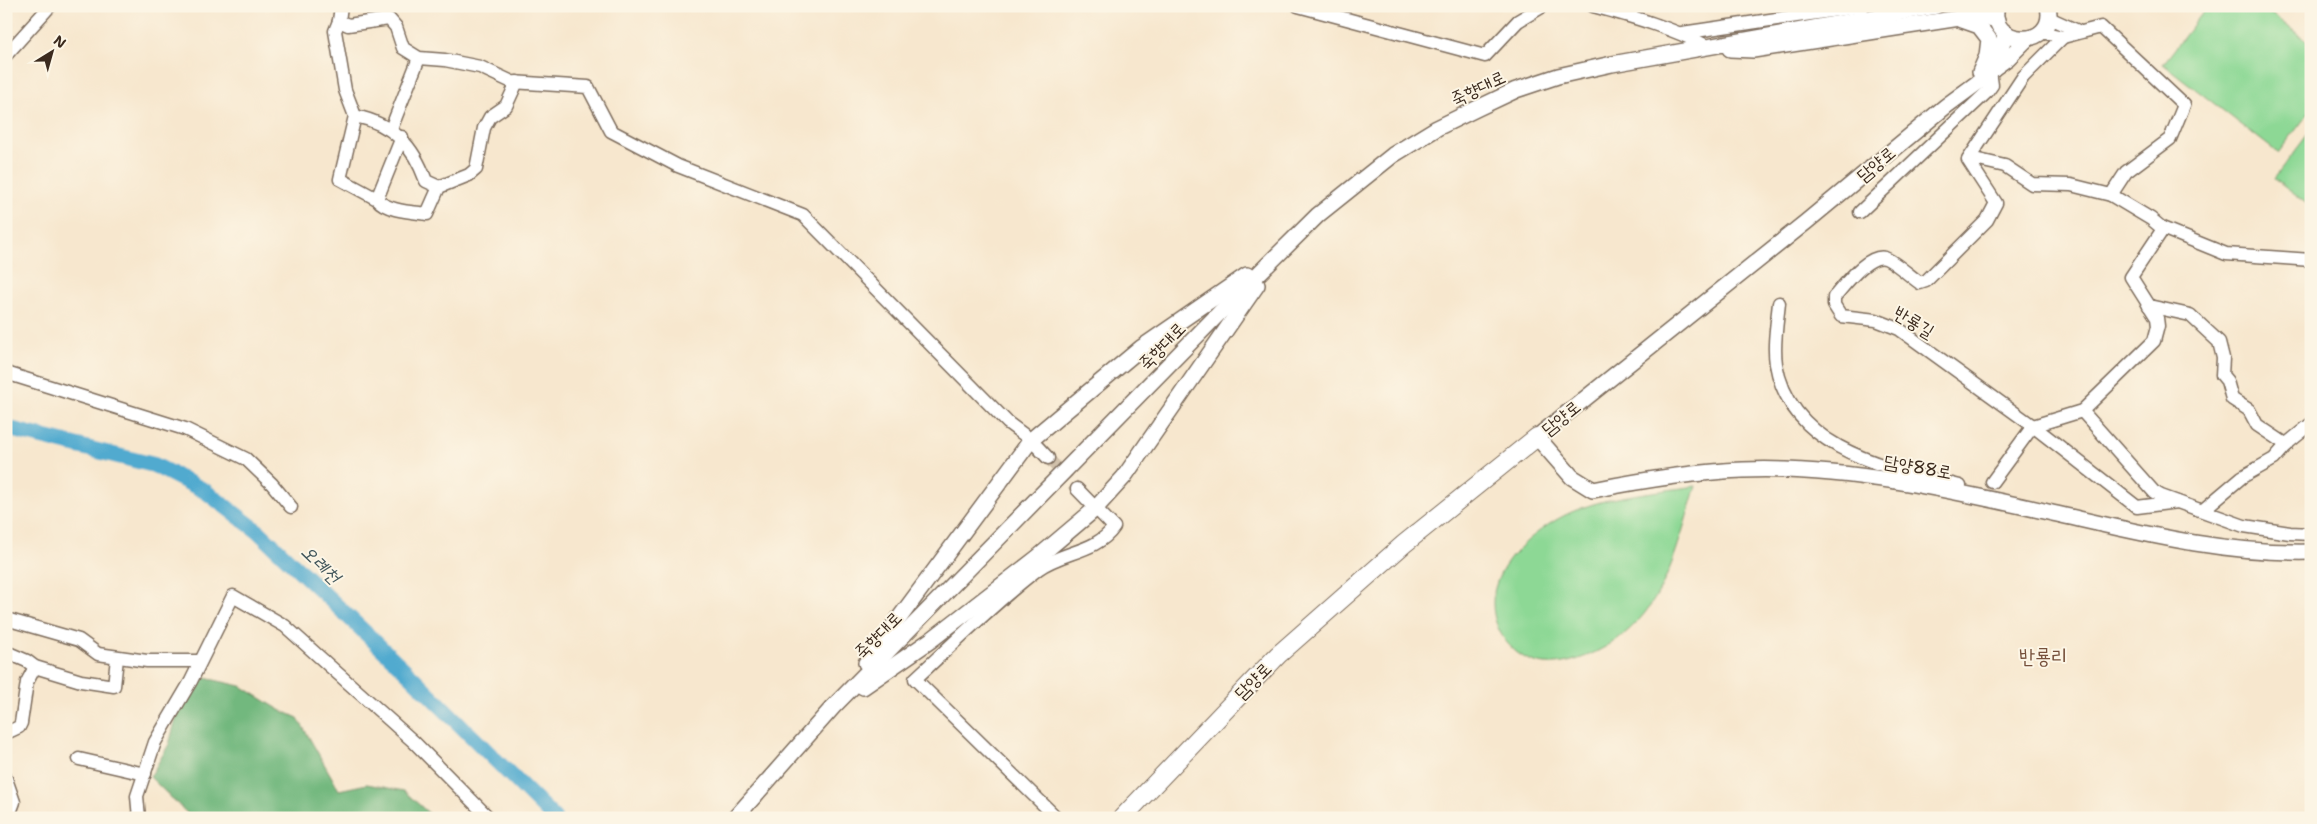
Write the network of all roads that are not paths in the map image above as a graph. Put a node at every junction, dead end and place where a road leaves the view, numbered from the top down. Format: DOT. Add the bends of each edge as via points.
graph roads {
  1 [pos="341,6"];
  2 [pos="1298,6"];
  3 [pos="1543,6"];
  4 [pos="1593,6"];
  5 [pos="1864,6"];
  6 [pos="1936,6"];
  7 [pos="46,8"];
  8 [pos="2050,10"];
  9 [pos="1997,13"];
  10 [pos="1946,20"];
  11 [pos="340,21"];
  12 [pos="2078,31"];
  13 [pos="2041,32"];
  14 [pos="1682,33"];
  15 [pos="2006,33"];
  16 [pos="2063,37"];
  17 [pos="2027,39"];
  18 [pos="1709,47"];
  19 [pos="6,55"];
  20 [pos="419,58"];
  21 [pos="1991,70"];
  22 [pos="517,82"];
  23 [pos="1972,86"];
  24 [pos="355,116"];
  25 [pos="391,129"];
  26 [pos="402,137"];
  27 [pos="1970,158"];
  28 [pos="439,187"];
  29 [pos="2112,195"];
  30 [pos="377,199"];
  31 [pos="1860,212"];
  32 [pos="2163,229"];
  33 [pos="1279,253"];
  34 [pos="2311,260"];
  35 [pos="1779,304"];
  36 [pos="2150,306"];
  37 [pos="6,373"];
  38 [pos="2082,411"];
  39 [pos="2311,424"];
  40 [pos="2033,426"];
  41 [pos="1537,437"];
  42 [pos="1032,440"];
  43 [pos="2287,445"];
  44 [pos="1048,458"];
  45 [pos="1992,482"];
  46 [pos="1077,489"];
  47 [pos="2177,502"];
  48 [pos="291,507"];
  49 [pos="1095,509"];
  50 [pos="2203,510"];
  51 [pos="2059,514"];
  52 [pos="2311,534"];
  53 [pos="2311,552"];
  54 [pos="6,619"];
  55 [pos="6,652"];
  56 [pos="117,658"];
  57 [pos="200,661"];
  58 [pos="35,668"];
  59 [pos="833,707"];
  60 [pos="6,733"];
  61 [pos="79,758"];
  62 [pos="145,774"];
  63 [pos="6,779"];
  64 [pos="8,818"];
  65 [pos="139,818"];
  66 [pos="489,818"];
  67 [pos="735,818"];
  68 [pos="1057,818"];
  69 [pos="1122,818"];
  1 -- 11 [label="street"];
  2 -- 3 [label="street" via="1485,56 1518,21"];
  4 -- 14 [label="street"];
  5 -- 14 [label="street"];
  6 -- 18 [label="main road, 죽향대로"];
  7 -- 19 [label="street"];
  8 -- 12 [label="street"];
  8 -- 13 [label="main road"];
  9 -- 10 [label="main road, 죽향대로"];
  9 -- 15 [label="main road"];
  10 -- 18 [label="main road, 죽향대로" via="1753,50"];
  10 -- 23 [label="main road" via="1974,23 1983,29 1988,39 1987,56"];
  11 -- 20 [label="street" via="348,25 389,19 396,27 403,48"];
  11 -- 24 [label="street" via="335,31 345,90"];
  12 -- 16 [label="street"];
  12 -- 29 [label="street" via="2101,27 2184,105 2170,139 2126,172"];
  13 -- 16 [label="street"];
  13 -- 17 [label="main road"];
  14 -- 18 [label="street"];
  15 -- 17 [label="main road"];
  15 -- 21 [label="main road, 담양로"];
  16 -- 27 [label="street" via="2023,77"];
  17 -- 21 [label="main road"];
  18 -- 33 [label="main road, 죽향대로" via="1558,76 1516,90 1478,108 1393,155 1318,215"];
  20 -- 22 [label="street" via="480,67"];
  20 -- 25 [label="street"];
  21 -- 23 [label="main road, 담양로"];
  21 -- 31 [label="street" via="1992,85 1987,92"];
  22 -- 28 [label="street" via="506,106 490,117 484,128 476,169"];
  22 -- 42 [label="street" via="588,87 611,130 678,166 803,214 1008,423"];
  23 -- 41 [label="main road, 담양로"];
  24 -- 25 [label="street"];
  24 -- 30 [label="street" via="340,179"];
  25 -- 26 [label="street"];
  26 -- 28 [label="street" via="426,180"];
  26 -- 30 [label="street"];
  27 -- 29 [label="street" via="2005,166 2032,184 2071,184"];
  27 -- 40 [label="street, 반룡길" via="1972,169 1996,203 1987,220 1926,281 1920,283 1885,258 1876,259 1863,266 1834,297 1834,305 1841,316 1876,320 1899,329"];
  28 -- 30 [label="street" via="427,214 405,211"];
  29 -- 32 [label="street"];
  32 -- 34 [label="street" via="2226,254"];
  32 -- 36 [label="street" via="2131,277"];
  33 -- 42 [label="main road" via="1141,348"];
  33 -- 49 [label="main road" via="1124,477"];
  33 -- 59 [label="main road, 죽향대로"];
  35 -- 51 [label="street" via="1776,364 1784,390 1809,426 1829,442 1867,460"];
  36 -- 38 [label="street" via="2158,326 2154,341"];
  36 -- 43 [label="street" via="2190,315 2219,342 2222,375 2232,398 2248,410 2257,424"];
  37 -- 48 [label="street" via="185,429 246,459"];
  38 -- 40 [label="street"];
  38 -- 47 [label="street, 반룡길" via="2154,492"];
  39 -- 43 [label="street"];
  40 -- 45 [label="street"];
  40 -- 47 [label="street, 반룡길" via="2137,507"];
  41 -- 51 [label="main road, 담양88로" via="1572,477 1593,490 1701,472 1824,472 1899,482"];
  41 -- 69 [label="highway, 담양로" via="1404,544 1284,650"];
  42 -- 44 [label="street"];
  42 -- 59 [label="main road"];
  43 -- 50 [label="street" via="2274,459 2242,477"];
  46 -- 49 [label="street"];
  47 -- 50 [label="street, 반룡길"];
  49 -- 59 [label="main road" via="938,634"];
  49 -- 68 [label="street" via="1114,527 1104,539 1040,568 915,679"];
  50 -- 52 [label="street, 반룡길" via="2244,526"];
  51 -- 53 [label="main road, 담양88로" via="2198,545"];
  54 -- 56 [label="street" via="79,640 98,654"];
  55 -- 58 [label="street"];
  56 -- 57 [label="street"];
  56 -- 58 [label="street" via="114,686"];
  57 -- 62 [label="street" via="192,681 154,742"];
  57 -- 66 [label="street" via="233,596 285,626 414,742"];
  58 -- 60 [label="street" via="27,682 21,723"];
  59 -- 67 [label="main road, 죽향대로"];
  61 -- 62 [label="street"];
  62 -- 65 [label="street" via="137,796"];
  63 -- 64 [label="street" via="14,802"];
}
